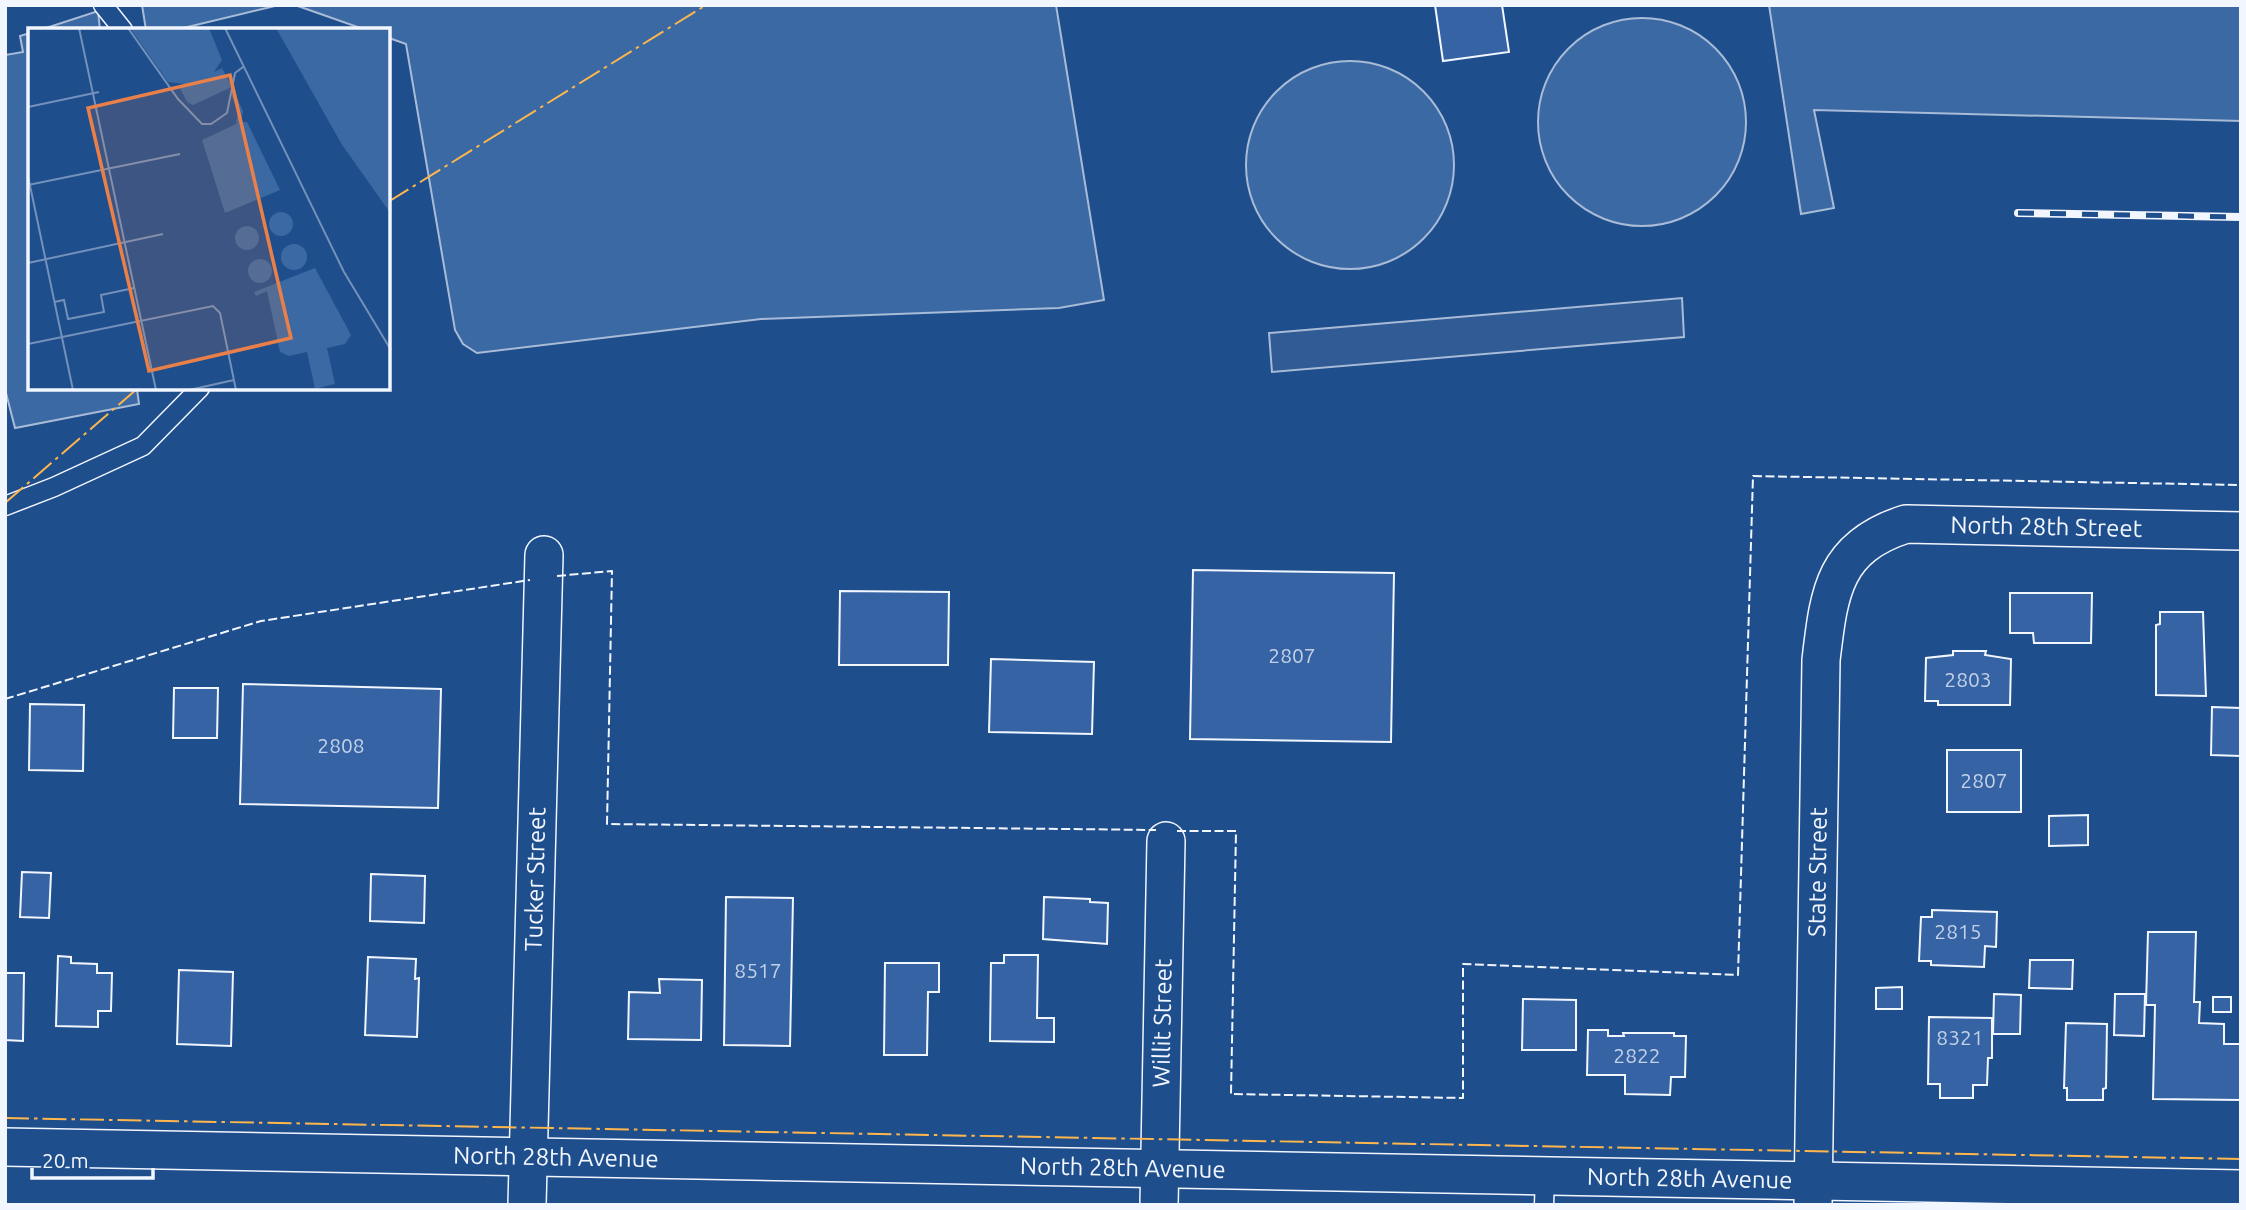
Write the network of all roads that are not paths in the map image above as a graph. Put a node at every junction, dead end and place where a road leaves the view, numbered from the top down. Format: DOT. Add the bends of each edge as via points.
graph roads {
  1 [pos="103,5"];
  2 [pos="121,28"];
  3 [pos="198,390"];
  4 [pos="5,506"];
  5 [pos="2241,531"];
  6 [pos="1857,549"];
  7 [pos="544,555"];
  8 [pos="1166,841"];
  9 [pos="5,1147"];
  10 [pos="528,1156"];
  11 [pos="1160,1169"];
  12 [pos="2241,1189"];
  13 [pos="1545,1190"];
  14 [pos="1813,1192"];
  15 [pos="527,1205"];
  16 [pos="1159,1205"];
  1 -- 2 [label="lane"];
  3 -- 4 [label="lane" via="144,446"];
  5 -- 6 [label="street, North 28th Street" via="1906,524 1879,533"];
  6 -- 14 [label="street, State Street" via="1840,570 1828,600 1821,660"];
  7 -- 10 [label="street, Tucker Street"];
  8 -- 11 [label="street, Willit Street"];
  9 -- 10 [label="street, North 28th Avenue"];
  10 -- 11 [label="street, North 28th Avenue"];
  10 -- 15 [label="street, Tucker Street"];
  11 -- 13 [label="street, North 28th Avenue"];
  11 -- 16 [label="street, Willit Street"];
  12 -- 14 [label="street, North 28th Avenue"];
  13 -- 14 [label="street, North 28th Avenue"];
}
